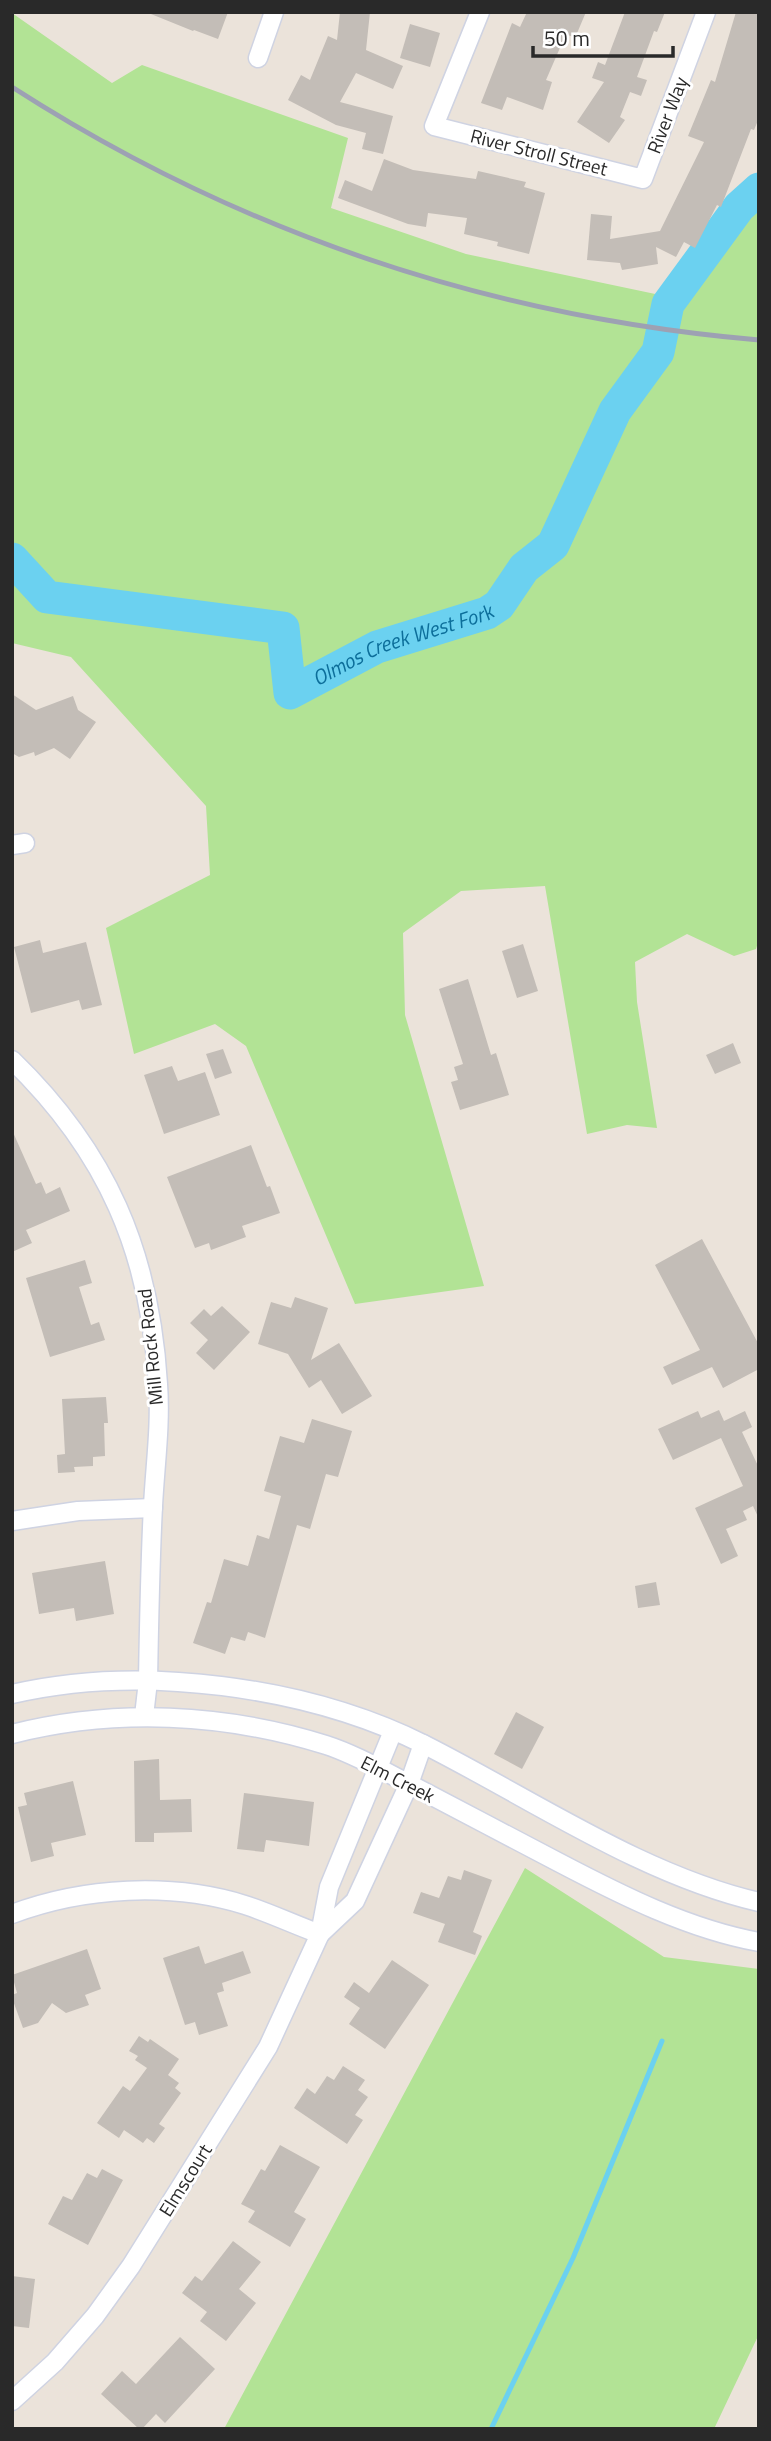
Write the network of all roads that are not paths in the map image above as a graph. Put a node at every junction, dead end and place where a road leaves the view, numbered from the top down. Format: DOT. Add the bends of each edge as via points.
graph roads {
  1 [pos="274,12"];
  2 [pos="480,12"];
  3 [pos="706,12"];
  4 [pos="258,58"];
  5 [pos="643,179"];
  6 [pos="12,1060"];
  7 [pos="153,1508"];
  8 [pos="12,1521"];
  9 [pos="148,1681"];
  10 [pos="12,1694"];
  11 [pos="144,1716"];
  12 [pos="393,1731"];
  13 [pos="12,1734"];
  14 [pos="423,1744"];
  15 [pos="377,1768"];
  16 [pos="409,1784"];
  17 [pos="346,1845"];
  18 [pos="375,1858"];
  19 [pos="759,1902"];
  20 [pos="12,1914"];
  21 [pos="320,1934"];
  22 [pos="759,1942"];
  23 [pos="12,2401"];
  1 -- 4 [label="street"];
  2 -- 5 [label="street, River Stroll Street" via="434,126"];
  3 -- 5 [label="street, River Way"];
  6 -- 7 [label="street, Mill Rock Road" via="70,1123 118,1205 132,1239 145,1285 158,1385"];
  7 -- 8 [label="street" via="78,1511"];
  7 -- 9 [label="street, Mill Rock Road"];
  9 -- 10 [label="street, Elm Creek" via="89,1682"];
  9 -- 11 [label="street, Mill Rock Road"];
  9 -- 12 [label="street, Elm Creek" via="278,1696 340,1710"];
  11 -- 13 [label="street, Elm Creek" via="86,1719"];
  11 -- 15 [label="street, Elm Creek" via="255,1728 327,1746"];
  12 -- 14 [label="street, Elm Creek"];
  12 -- 15 [label="street, Elmscourt"];
  14 -- 16 [label="street, Elmscourt"];
  14 -- 19 [label="street, Elm Creek" via="662,1871"];
  15 -- 16 [label="street, Elm Creek"];
  15 -- 17 [label="street, Elmscourt"];
  16 -- 18 [label="street, Elmscourt"];
  16 -- 22 [label="street, Elm Creek" via="623,1895"];
  17 -- 18 [label="street"];
  17 -- 21 [label="street, Elmscourt" via="329,1887"];
  18 -- 21 [label="street, Elmscourt" via="355,1901"];
  20 -- 21 [label="street" via="66,1899 148,1891 244,1905"];
  21 -- 23 [label="street, Elmscourt" via="268,2048 131,2266 96,2316"];
}
